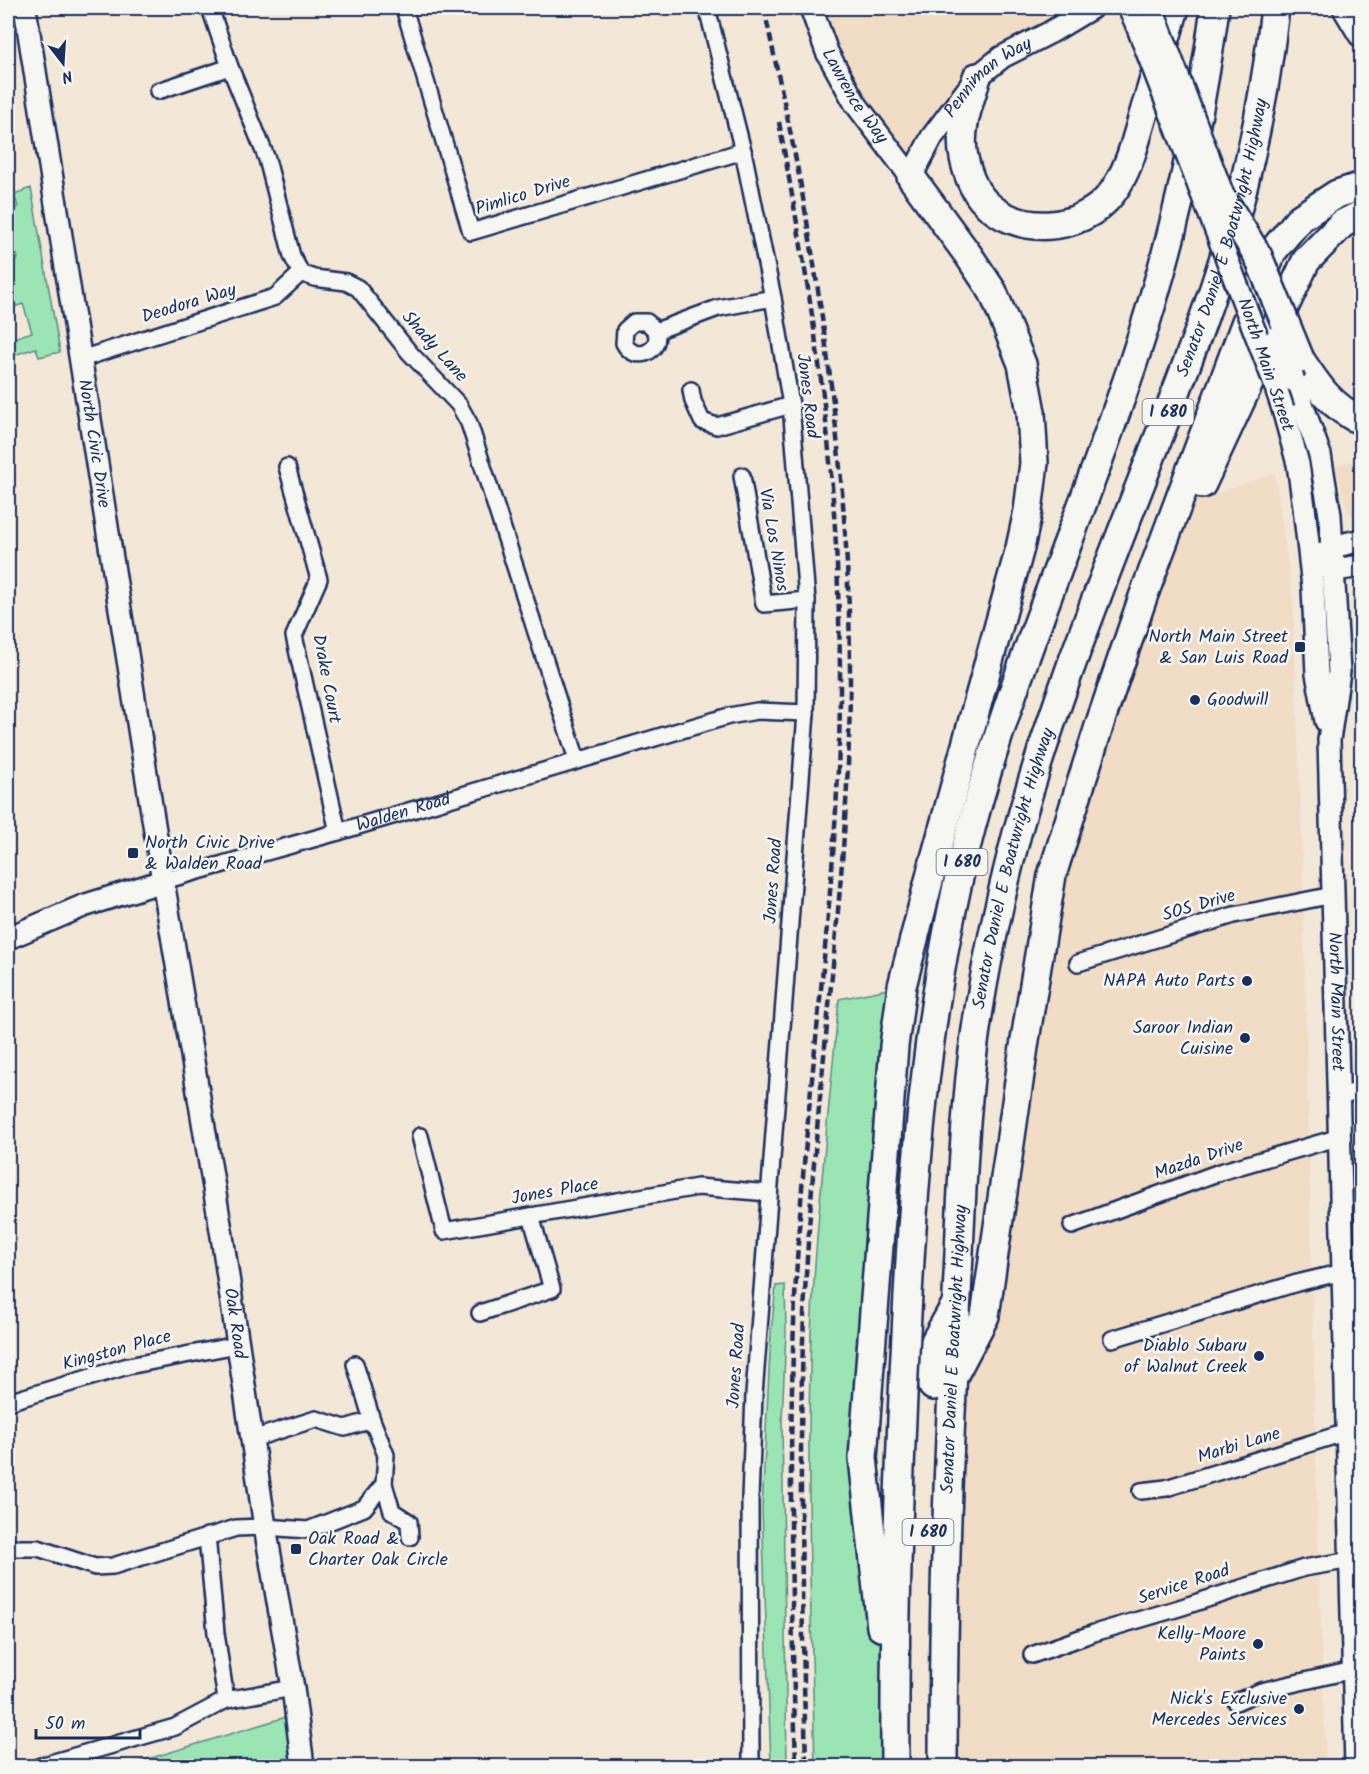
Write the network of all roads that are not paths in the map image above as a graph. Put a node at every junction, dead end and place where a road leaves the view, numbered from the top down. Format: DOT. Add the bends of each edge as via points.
graph roads {
  1 [pos="25,8"];
  2 [pos="210,8"];
  3 [pos="404,8"];
  4 [pos="706,8"];
  5 [pos="811,8"];
  6 [pos="1091,8"];
  7 [pos="1152,8"];
  8 [pos="1175,8"];
  9 [pos="1215,8"];
  10 [pos="1275,8"];
  11 [pos="1347,8"];
  12 [pos="1133,15"];
  13 [pos="1362,33"];
  14 [pos="230,68"];
  15 [pos="977,77"];
  16 [pos="158,91"];
  17 [pos="742,151"];
  18 [pos="911,177"];
  19 [pos="1362,186"];
  20 [pos="1225,202"];
  21 [pos="1362,214"];
  22 [pos="301,273"];
  23 [pos="773,298"];
  24 [pos="656,331"];
  25 [pos="81,358"];
  26 [pos="1297,370"];
  27 [pos="691,390"];
  28 [pos="790,405"];
  29 [pos="1362,421"];
  30 [pos="287,467"];
  31 [pos="742,476"];
  32 [pos="1362,540"];
  33 [pos="1332,547"];
  34 [pos="1310,563"];
  35 [pos="1362,566"];
  36 [pos="1334,570"];
  37 [pos="1143,597"];
  38 [pos="807,600"];
  39 [pos="806,713"];
  40 [pos="1329,740"];
  41 [pos="577,760"];
  42 [pos="338,832"];
  43 [pos="163,881"];
  44 [pos="1334,895"];
  45 [pos="8,938"];
  46 [pos="1078,963"];
  47 [pos="1362,1089"];
  48 [pos="1339,1097"];
  49 [pos="420,1136"];
  50 [pos="1340,1137"];
  51 [pos="769,1193"];
  52 [pos="531,1216"];
  53 [pos="1072,1226"];
  54 [pos="1343,1272"];
  55 [pos="956,1303"];
  56 [pos="480,1313"];
  57 [pos="1112,1339"];
  58 [pos="237,1345"];
  59 [pos="355,1364"];
  60 [pos="952,1380"];
  61 [pos="8,1402"];
  62 [pos="372,1420"];
  63 [pos="1347,1432"];
  64 [pos="252,1438"];
  65 [pos="384,1484"];
  66 [pos="1141,1491"];
  67 [pos="265,1527"];
  68 [pos="207,1536"];
  69 [pos="410,1537"];
  70 [pos="8,1548"];
  71 [pos="1351,1560"];
  72 [pos="1357,1644"];
  73 [pos="1032,1655"];
  74 [pos="1353,1670"];
  75 [pos="293,1688"];
  76 [pos="226,1700"];
  77 [pos="1236,1702"];
  78 [pos="895,1759"];
  79 [pos="40,1767"];
  80 [pos="303,1767"];
  81 [pos="751,1767"];
  82 [pos="926,1767"];
  83 [pos="943,1767"];
  84 [pos="1356,1767"];
  1 -- 25 [label="main road, North Civic Drive"];
  2 -- 14 [label="street"];
  3 -- 17 [label="street, Pimlico Drive" via="471,232"];
  4 -- 17 [label="street, Jones Road"];
  5 -- 18 [label="main road, Lawrence Way" via="827,52 855,103"];
  6 -- 15 [label="main road, Penniman Way" via="1002,57"];
  7 -- 20 [label="main road, bridge"];
  8 -- 15 [label="highway" via="1129,162 1111,194 1088,215 1058,225 1027,224 1003,215 983,200 971,183 963,156 963,123"];
  9 -- 78 [label="highway, I 680" via="1195,126 1155,295 998,734 965,850 946,940 924,1080 910,1261 899,1497"];
  10 -- 55 [label="highway, Senator Daniel E Boatwright Highway / I 680" via="1254,138 1224,258 1056,712 1009,865 988,955 973,1056"];
  11 -- 13 [label="highway"];
  12 -- 34 [label="main road, North Main Street, bridge" via="1283,409 1299,472"];
  14 -- 16 [label="street"];
  14 -- 22 [label="street" via="267,159 292,256"];
  15 -- 18 [label="main road, Penniman Way" via="932,137"];
  17 -- 23 [label="street, Jones Road"];
  18 -- 78 [label="highway" via="993,292 1022,364 1031,412 1034,463 1020,548 902,986 894,1046 863,1458"];
  19 -- 37 [label="highway" via="1337,194 1300,218 1272,252"];
  20 -- 26 [label="highway, bridge" via="1258,256"];
  21 -- 37 [label="highway" via="1342,224 1306,261 1173,549"];
  22 -- 25 [label="street, Deodora Way" via="275,297"];
  22 -- 41 [label="street, Shady Lane" via="358,288 409,352 459,405 469,423"];
  23 -- 24 [label="street" via="717,308"];
  23 -- 28 [label="street, Jones Road"];
  25 -- 43 [label="main road, North Civic Drive"];
  26 -- 29 [label="highway" via="1333,404"];
  26 -- 33 [label="main road, North Main Street" via="1329,500"];
  27 -- 28 [label="street" via="702,420 717,426"];
  28 -- 38 [label="street, Jones Road"];
  30 -- 42 [label="street, Drake Court" via="319,579 294,636"];
  31 -- 38 [label="street, Via Los Ninos" via="764,604"];
  32 -- 33 [label="main road"];
  33 -- 34 [label="main road"];
  33 -- 36 [label="main road, North Main Street"];
  34 -- 36 [label="main road"];
  34 -- 40 [label="main road, North Main Street" via="1317,674"];
  35 -- 36 [label="main road"];
  36 -- 40 [label="main road, North Main Street" via="1339,672"];
  37 -- 60 [label="highway" via="1052,875 985,1316"];
  38 -- 39 [label="street, Jones Road"];
  39 -- 41 [label="street, Walden Road" via="757,711 729,716"];
  39 -- 51 [label="street, Jones Road"];
  40 -- 44 [label="main road, North Main Street"];
  41 -- 42 [label="street, Walden Road"];
  42 -- 43 [label="street, Walden Road"];
  43 -- 45 [label="main road, Walden Road" via="83,906"];
  43 -- 58 [label="main road, Oak Road"];
  44 -- 46 [label="street, SOS Drive" via="1234,915"];
  44 -- 48 [label="main road, North Main Street"];
  47 -- 48 [label="street"];
  48 -- 50 [label="main road, North Main Street"];
  49 -- 52 [label="street, Jones Place" via="444,1231"];
  50 -- 53 [label="street, Mazda Drive" via="1220,1172"];
  50 -- 54 [label="main road, North Main Street"];
  51 -- 52 [label="street, Jones Place" via="698,1187"];
  51 -- 81 [label="street, Jones Road" via="753,1395"];
  52 -- 56 [label="street" via="552,1289"];
  54 -- 57 [label="street"];
  54 -- 63 [label="main road, North Main Street"];
  55 -- 60 [label="highway, Senator Daniel E Boatwright Highway / I 680"];
  55 -- 82 [label="highway, I 680" via="935,1341"];
  58 -- 61 [label="street, Kingston Place" via="128,1365"];
  58 -- 64 [label="main road, Oak Road"];
  59 -- 62 [label="street"];
  60 -- 83 [label="highway, Senator Daniel E Boatwright Highway / I 680"];
  62 -- 64 [label="street" via="345,1428 316,1419"];
  62 -- 65 [label="street" via="386,1455"];
  63 -- 66 [label="street, Marbi Lane" via="1166,1488"];
  63 -- 71 [label="main road, North Main Street"];
  64 -- 67 [label="main road, Oak Road"];
  65 -- 67 [label="street" via="364,1508 308,1530"];
  65 -- 69 [label="street" via="392,1511 409,1522"];
  67 -- 68 [label="street" via="236,1528"];
  67 -- 75 [label="main road, Oak Road"];
  68 -- 70 [label="street" via="113,1566 95,1567 38,1548"];
  68 -- 76 [label="street"];
  71 -- 72 [label="main road, North Main Street"];
  71 -- 73 [label="street, Service Road" via="1304,1568"];
  72 -- 74 [label="main road, North Main Street"];
  74 -- 77 [label="street" via="1261,1692"];
  74 -- 84 [label="main road, North Main Street"];
  75 -- 76 [label="street"];
  75 -- 80 [label="main road, Oak Road"];
  76 -- 79 [label="street" via="175,1727"];
}
